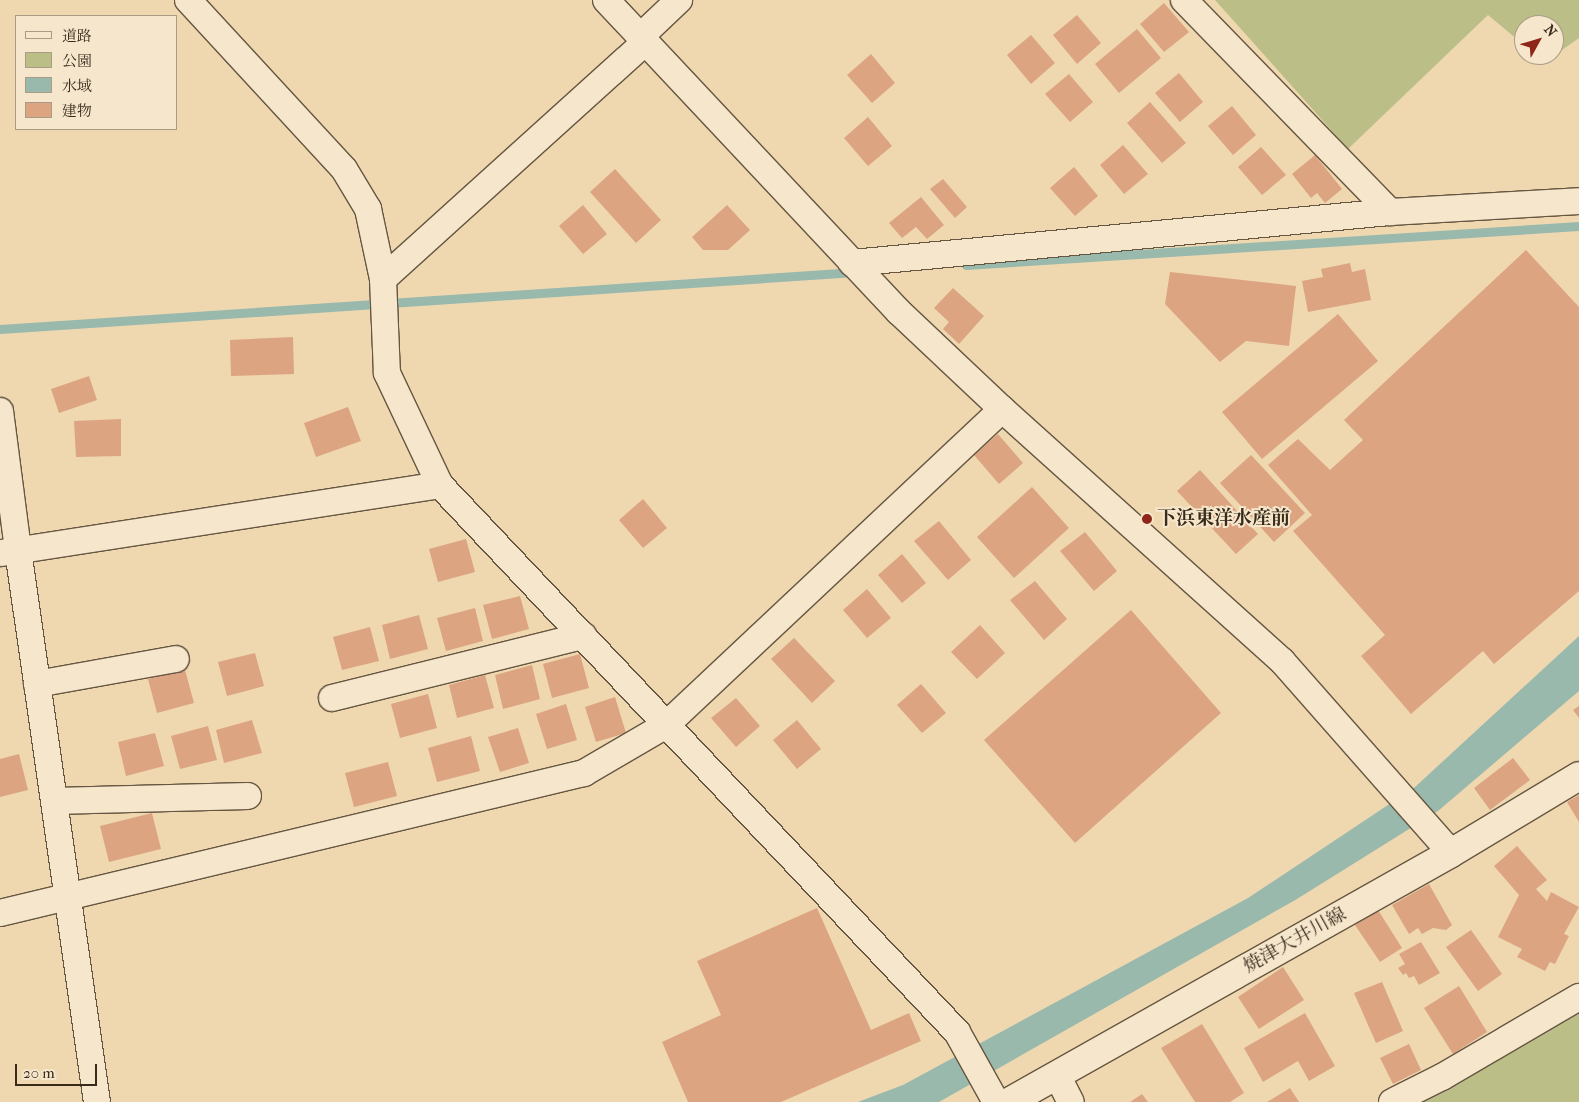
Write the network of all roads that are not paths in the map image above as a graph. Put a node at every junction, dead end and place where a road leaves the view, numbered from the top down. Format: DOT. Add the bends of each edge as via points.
graph roads {
  1 [pos="188,0"];
  2 [pos="606,0"];
  3 [pos="679,0"];
  4 [pos="1184,0"];
  5 [pos="642,39"];
  6 [pos="1579,201"];
  7 [pos="1390,212"];
  8 [pos="852,263"];
  9 [pos="384,295"];
  10 [pos="1002,409"];
  11 [pos="0,411"];
  12 [pos="440,485"];
  13 [pos="9,552"];
  14 [pos="582,636"];
  15 [pos="176,659"];
  16 [pos="37,684"];
  17 [pos="332,698"];
  18 [pos="666,725"];
  19 [pos="1579,776"];
  20 [pos="248,796"];
  21 [pos="54,801"];
  22 [pos="1451,853"];
  23 [pos="68,898"];
  24 [pos="0,913"];
  25 [pos="1579,997"];
  26 [pos="1056,1075"];
  27 [pos="998,1098"];
  28 [pos="97,1102"];
  29 [pos="1071,1102"];
  30 [pos="1392,1102"];
  1 -- 9 [label="street" via="344,169 368,209"];
  2 -- 5 [label="street"];
  3 -- 5 [label="street"];
  4 -- 7 [label="street"];
  5 -- 8 [label="street"];
  5 -- 9 [label="street"];
  6 -- 7 [label="street"];
  7 -- 8 [label="street"];
  8 -- 10 [label="street"];
  9 -- 12 [label="street" via="387,373"];
  10 -- 18 [label="street"];
  10 -- 22 [label="street" via="1282,661"];
  11 -- 13 [label="street"];
  12 -- 13 [label="street"];
  12 -- 14 [label="street"];
  13 -- 16 [label="street"];
  14 -- 17 [label="street"];
  14 -- 18 [label="street"];
  15 -- 16 [label="street"];
  16 -- 21 [label="street"];
  18 -- 23 [label="street" via="584,773"];
  18 -- 27 [label="street" via="957,1032"];
  19 -- 22 [label="main road, 焼津大井川線"];
  20 -- 21 [label="street"];
  21 -- 23 [label="street"];
  22 -- 26 [label="main road, 焼津大井川線"];
  23 -- 24 [label="street"];
  23 -- 28 [label="street"];
  25 -- 30 [label="street" via="1442,1077"];
  26 -- 27 [label="main road, 焼津大井川線"];
  26 -- 29 [label="street"];
}
